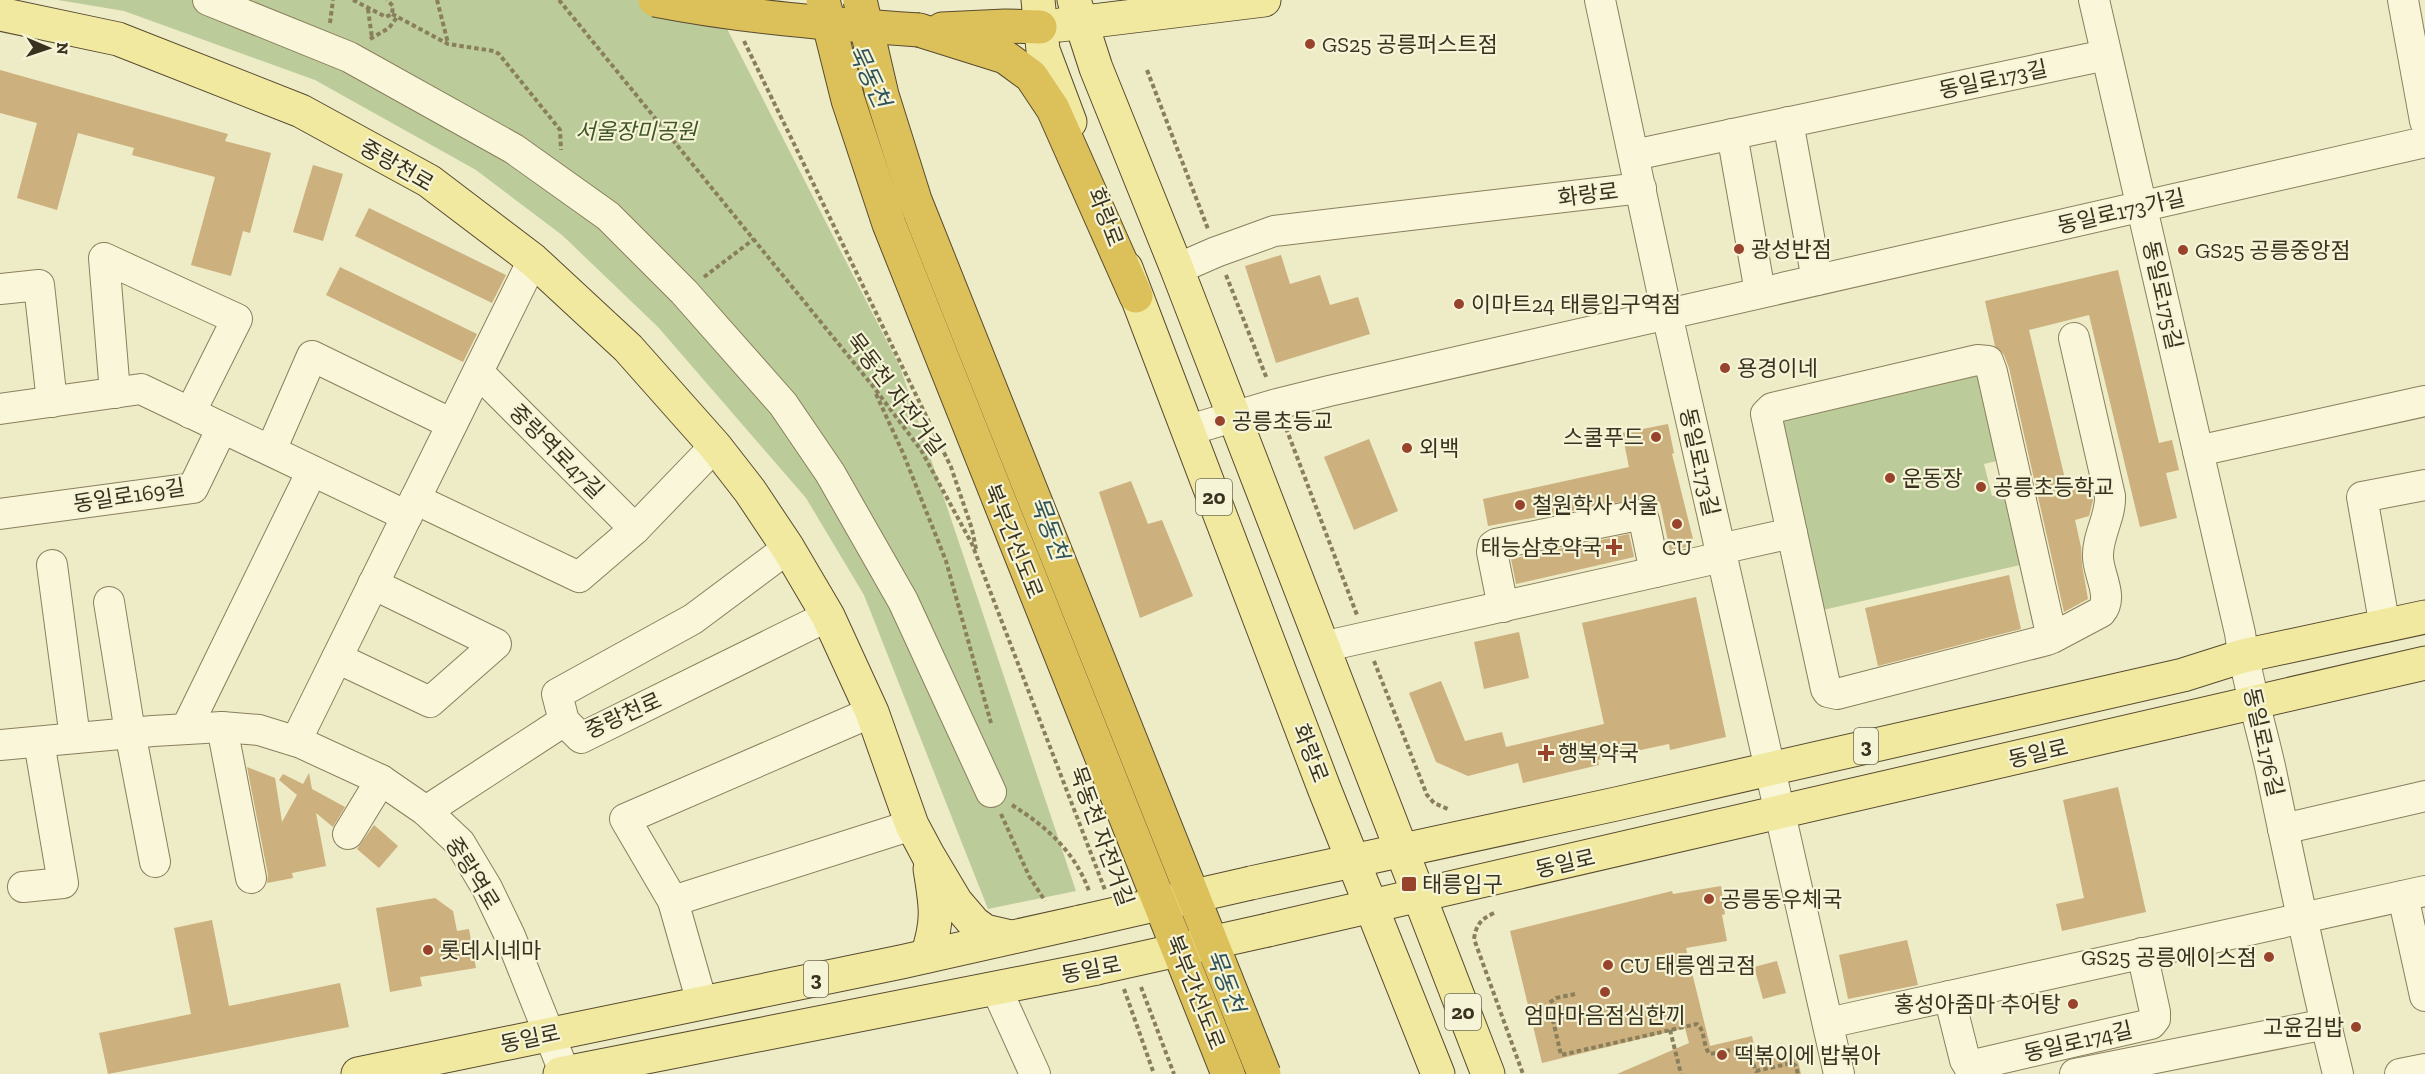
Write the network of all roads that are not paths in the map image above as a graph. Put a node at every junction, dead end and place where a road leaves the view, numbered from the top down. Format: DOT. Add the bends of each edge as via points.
graph roads {
  1 [pos="208,0"];
  2 [pos="655,0"];
  3 [pos="823,0"];
  4 [pos="860,0"];
  5 [pos="1264,0"];
  6 [pos="1600,0"];
  7 [pos="2094,0"];
  8 [pos="2403,0"];
  9 [pos="1078,11"];
  10 [pos="1039,13"];
  11 [pos="0,14"];
  12 [pos="919,30"];
  13 [pos="2106,55"];
  14 [pos="2425,121"];
  15 [pos="1788,122"];
  16 [pos="1732,134"];
  17 [pos="2425,142"];
  18 [pos="1634,155"];
  19 [pos="1641,188"];
  20 [pos="2143,206"];
  21 [pos="533,260"];
  22 [pos="1177,269"];
  23 [pos="1817,280"];
  24 [pos="0,289"];
  25 [pos="1760,292"];
  26 [pos="1136,296"];
  27 [pos="1666,314"];
  28 [pos="2074,338"];
  29 [pos="478,372"];
  30 [pos="115,393"];
  31 [pos="2425,401"];
  32 [pos="52,402"];
  33 [pos="0,409"];
  34 [pos="190,413"];
  35 [pos="1233,416"];
  36 [pos="453,424"];
  37 [pos="222,428"];
  38 [pos="1189,430"];
  39 [pos="715,446"];
  40 [pos="270,450"];
  41 [pos="2198,451"];
  42 [pos="312,471"];
  43 [pos="2425,485"];
  44 [pos="411,507"];
  45 [pos="0,514"];
  46 [pos="635,530"];
  47 [pos="1792,533"];
  48 [pos="788,548"];
  49 [pos="1721,553"];
  50 [pos="52,565"];
  51 [pos="1655,572"];
  52 [pos="373,584"];
  53 [pos="109,602"];
  54 [pos="1503,607"];
  55 [pos="828,616"];
  56 [pos="2425,617"];
  57 [pos="2385,627"];
  58 [pos="2052,638"];
  59 [pos="1322,647"];
  60 [pos="2243,656"];
  61 [pos="337,658"];
  62 [pos="2425,663"];
  63 [pos="2255,703"];
  64 [pos="872,712"];
  65 [pos="564,721"];
  66 [pos="222,727"];
  67 [pos="186,729"];
  68 [pos="130,732"];
  69 [pos="75,738"];
  70 [pos="296,741"];
  71 [pos="39,742"];
  72 [pos="0,745"];
  73 [pos="1768,768"];
  74 [pos="381,780"];
  75 [pos="991,792"];
  76 [pos="2425,796"];
  77 [pos="426,811"];
  78 [pos="1779,813"];
  79 [pos="912,825"];
  80 [pos="2283,828"];
  81 [pos="348,834"];
  82 [pos="1400,850"];
  83 [pos="928,855"];
  84 [pos="1353,860"];
  85 [pos="155,862"];
  86 [pos="251,878"];
  87 [pos="23,887"];
  88 [pos="2414,893"];
  89 [pos="1418,895"];
  90 [pos="673,901"];
  91 [pos="1372,906"];
  92 [pos="2302,918"];
  93 [pos="1011,937"];
  94 [pos="2142,953"];
  95 [pos="927,956"];
  96 [pos="996,988"];
  97 [pos="1949,996"];
  98 [pos="2425,996"];
  99 [pos="702,1003"];
  100 [pos="1827,1023"];
  101 [pos="2326,1024"];
  102 [pos="550,1034"];
  103 [pos="416,1062"];
  104 [pos="2041,1062"];
  105 [pos="2425,1069"];
  106 [pos="358,1074"];
  107 [pos="450,1074"];
  108 [pos="563,1074"];
  109 [pos="1035,1074"];
  110 [pos="1228,1074"];
  111 [pos="1264,1074"];
  112 [pos="1438,1074"];
  113 [pos="1488,1074"];
  114 [pos="1839,1074"];
  115 [pos="2075,1074"];
  116 [pos="2338,1074"];
  117 [pos="2400,1074"];
  1 -- 75 [label="street" via="349,57 514,149 608,216 684,292 783,404 830,473 903,601"];
  2 -- 12 [label="highway, bridge" via="792,20"];
  3 -- 110 [label="highway, 북부간선도로, bridge" via="848,99 889,224"];
  4 -- 111 [label="highway, 북부간선도로, bridge" via="882,94 915,200"];
  5 -- 9 [label="main road"];
  6 -- 18 [label="street, 동일로173길"];
  7 -- 13 [label="street, 동일로175길"];
  8 -- 14 [label="street"];
  9 -- 10 [label="main road"];
  9 -- 22 [label="main road, 화랑로 / 20" via="1096,68"];
  10 -- 12 [label="highway" via="1005,26"];
  10 -- 26 [label="main road, 화랑로 / 20" via="1045,58"];
  11 -- 21 [label="main road, 중랑천로" via="118,39 301,111 429,181"];
  12 -- 26 [label="highway" via="1005,57 1031,76 1053,109"];
  13 -- 15 [label="street, 동일로173길"];
  13 -- 20 [label="street, 동일로175길"];
  15 -- 16 [label="street, 동일로173길"];
  15 -- 23 [label="street"];
  16 -- 18 [label="street, 동일로173길"];
  16 -- 25 [label="street"];
  17 -- 20 [label="street, 동일로173가길"];
  18 -- 19 [label="street, 동일로173길"];
  19 -- 22 [label="street, 화랑로" via="1274,231"];
  19 -- 27 [label="street, 동일로173길"];
  20 -- 23 [label="street, 동일로173가길"];
  20 -- 41 [label="street, 동일로175길"];
  21 -- 29 [label="street"];
  21 -- 39 [label="main road, 중랑천로" via="628,348"];
  22 -- 35 [label="main road, 화랑로 / 20"];
  23 -- 25 [label="street, 동일로173가길"];
  24 -- 32 [label="street" via="39,285"];
  25 -- 27 [label="street, 동일로173가길"];
  26 -- 38 [label="main road, 화랑로 / 20"];
  27 -- 35 [label="street"];
  27 -- 49 [label="street, 동일로173길"];
  28 -- 58 [label="street" via="2110,496 2098,559 2106,601 2101,612"];
  29 -- 36 [label="street"];
  29 -- 46 [label="street, 중랑역로47길"];
  30 -- 32 [label="street"];
  30 -- 34 [label="street" via="141,389"];
  30 -- 34 [label="street" via="104,258 237,319"];
  31 -- 41 [label="street"];
  32 -- 33 [label="street"];
  34 -- 37 [label="street"];
  35 -- 38 [label="street"];
  35 -- 59 [label="main road, 화랑로 / 20"];
  36 -- 40 [label="street" via="312,356"];
  36 -- 44 [label="street"];
  37 -- 40 [label="street"];
  37 -- 45 [label="street, 동일로169길" via="193,488"];
  38 -- 84 [label="main road, 화랑로 / 20"];
  39 -- 46 [label="street"];
  39 -- 48 [label="main road, 중랑천로"];
  40 -- 42 [label="street"];
  41 -- 60 [label="street, 동일로175길"];
  42 -- 44 [label="street"];
  42 -- 67 [label="street"];
  43 -- 57 [label="street" via="2362,497"];
  44 -- 46 [label="street" via="579,578"];
  44 -- 52 [label="street"];
  47 -- 49 [label="street"];
  47 -- 58 [label="street" via="1826,689 1832,694"];
  47 -- 58 [label="street" via="1766,419 1768,410 1983,359 1988,361"];
  48 -- 55 [label="main road, 중랑천로"];
  48 -- 65 [label="street, 중랑천로" via="693,619 558,694"];
  49 -- 51 [label="street"];
  49 -- 73 [label="street, 동일로173길"];
  50 -- 69 [label="street"];
  51 -- 54 [label="street"];
  51 -- 54 [label="street" via="1644,520 1638,514 1496,544 1492,552"];
  52 -- 61 [label="street"];
  52 -- 61 [label="street" via="496,644 430,702"];
  53 -- 68 [label="street"];
  54 -- 59 [label="street"];
  55 -- 64 [label="main road, 중랑천로"];
  55 -- 65 [label="street, 중랑천로" via="581,738"];
  56 -- 57 [label="main road, 동일로 / 3"];
  57 -- 60 [label="main road, 동일로 / 3"];
  59 -- 82 [label="main road, 화랑로 / 20"];
  60 -- 63 [label="street, 동일로176길"];
  60 -- 73 [label="main road, 동일로 / 3" via="2182,675"];
  61 -- 70 [label="street"];
  62 -- 63 [label="main road, 동일로 / 3"];
  63 -- 78 [label="main road, 동일로 / 3"];
  63 -- 80 [label="street, 동일로176길"];
  64 -- 79 [label="main road, 중랑천로"];
  64 -- 90 [label="street" via="625,819"];
  65 -- 77 [label="street"];
  66 -- 67 [label="street, 중랑역로"];
  66 -- 70 [label="street, 중랑역로" via="259,730"];
  66 -- 86 [label="street"];
  67 -- 68 [label="street, 중랑역로"];
  68 -- 69 [label="street, 중랑역로"];
  68 -- 85 [label="street"];
  69 -- 71 [label="street, 중랑역로"];
  70 -- 74 [label="street, 중랑역로"];
  71 -- 72 [label="street, 중랑역로"];
  71 -- 87 [label="street" via="63,883"];
  73 -- 78 [label="street"];
  73 -- 82 [label="main road, 동일로 / 3"];
  74 -- 77 [label="street, 중랑역로"];
  74 -- 81 [label="street"];
  76 -- 80 [label="street, 동일로176길"];
  77 -- 102 [label="street, 중랑역로" via="460,843 487,888"];
  78 -- 89 [label="main road, 동일로 / 3"];
  78 -- 100 [label="street"];
  79 -- 83 [label="main road, 중랑천로"];
  79 -- 90 [label="street"];
  80 -- 92 [label="street, 동일로176길"];
  82 -- 84 [label="main road, 동일로 / 3"];
  82 -- 89 [label="main road, 화랑로 / 20"];
  83 -- 93 [label="main road, 중랑천로" via="956,902 974,922 985,931"];
  83 -- 95 [label="main road" via="936,930"];
  84 -- 91 [label="main road, 화랑로 / 20"];
  84 -- 93 [label="main road, 동일로 / 3, bridge"];
  88 -- 92 [label="street"];
  88 -- 98 [label="street"];
  89 -- 91 [label="main road, 동일로 / 3"];
  89 -- 113 [label="main road, 화랑로 / 20"];
  90 -- 99 [label="street"];
  91 -- 96 [label="main road, 동일로 / 3, bridge"];
  91 -- 112 [label="main road, 화랑로 / 20"];
  92 -- 94 [label="street"];
  92 -- 101 [label="street, 동일로176길"];
  93 -- 95 [label="main road, 동일로 / 3"];
  94 -- 97 [label="street"];
  94 -- 104 [label="street, 동일로174길" via="2155,1012 2153,1023"];
  95 -- 99 [label="main road, 동일로 / 3"];
  96 -- 108 [label="main road, 동일로 / 3"];
  96 -- 109 [label="street"];
  97 -- 100 [label="street"];
  97 -- 104 [label="street, 동일로174길" via="1968,1065"];
  99 -- 102 [label="main road, 동일로 / 3"];
  100 -- 114 [label="street"];
  101 -- 115 [label="street, 동일로174길"];
  101 -- 116 [label="street, 동일로176길"];
  102 -- 103 [label="main road, 동일로 / 3"];
  102 -- 108 [label="street, 중랑역로"];
  103 -- 106 [label="main road, 동일로 / 3"];
  103 -- 107 [label="main road"];
  105 -- 117 [label="street"];
}
